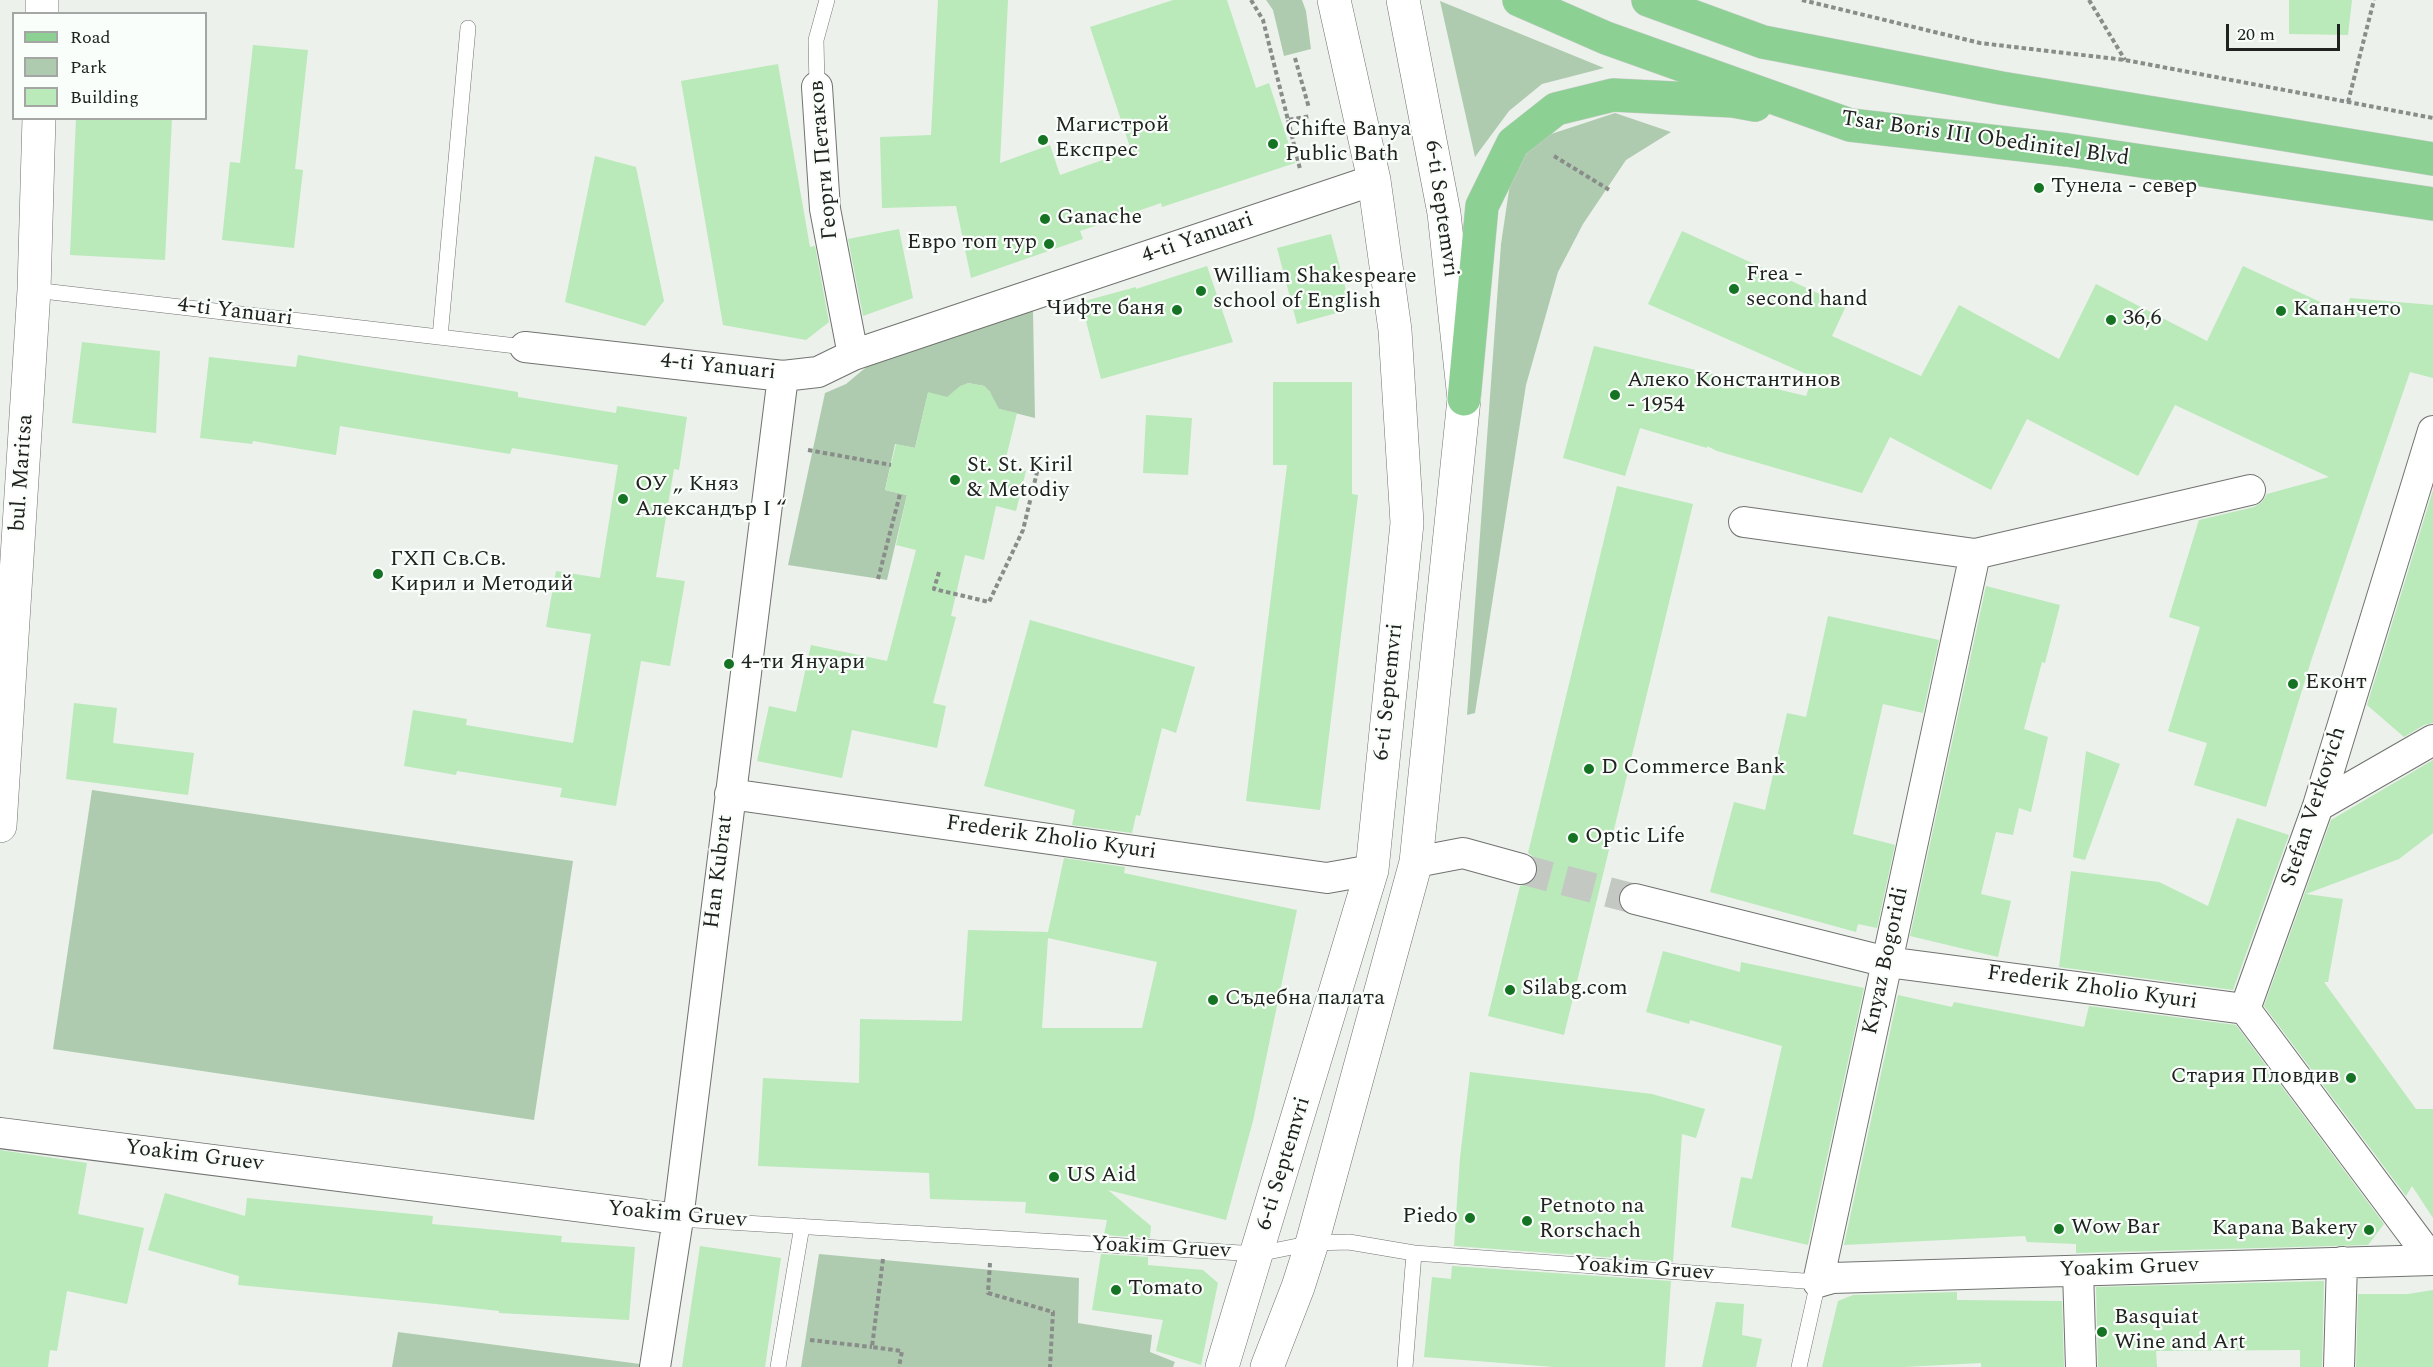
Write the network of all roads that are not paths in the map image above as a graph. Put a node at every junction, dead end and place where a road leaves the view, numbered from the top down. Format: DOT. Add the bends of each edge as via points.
graph roads {
  1 [pos="827,0"];
  2 [pos="1334,0"];
  3 [pos="1403,0"];
  4 [pos="1519,0"];
  5 [pos="1648,0"];
  6 [pos="468,28"];
  7 [pos="817,87"];
  8 [pos="39,120"];
  9 [pos="1850,125"];
  10 [pos="2433,159"];
  11 [pos="1374,180"];
  12 [pos="2433,204"];
  13 [pos="34,290"];
  14 [pos="440,337"];
  15 [pos="525,347"];
  16 [pos="853,355"];
  17 [pos="783,376"];
  18 [pos="1464,399"];
  19 [pos="2433,431"];
  20 [pos="2250,490"];
  21 [pos="1744,522"];
  22 [pos="1975,554"];
  23 [pos="2433,740"];
  24 [pos="730,794"];
  25 [pos="2318,806"];
  26 [pos="0,826"];
  27 [pos="1416,862"];
  28 [pos="1521,869"];
  29 [pos="1372,870"];
  30 [pos="1635,899"];
  31 [pos="1887,962"];
  32 [pos="2245,1010"];
  33 [pos="0,1133"];
  34 [pos="678,1219"];
  35 [pos="802,1226"];
  36 [pos="1312,1243"];
  37 [pos="1414,1253"];
  38 [pos="1258,1254"];
  39 [pos="2432,1260"];
  40 [pos="2342,1262"];
  41 [pos="2078,1270"];
  42 [pos="1818,1282"];
  43 [pos="655,1367"];
  44 [pos="778,1367"];
  45 [pos="1222,1367"];
  46 [pos="1267,1367"];
  47 [pos="1405,1367"];
  48 [pos="1799,1367"];
  49 [pos="2081,1367"];
  50 [pos="2339,1367"];
  1 -- 7 [label="lane, Георги Петаков" via="816,40"];
  2 -- 11 [label="main road, 6-ti Septemvri"];
  3 -- 18 [label="main road, 6-ti Septemvri" via="1444,213"];
  4 -- 9 [label="main road, Tsar Boris III Obedinitel Blvd" via="1606,38"];
  5 -- 10 [label="main road" via="1763,42 2001,88"];
  6 -- 14 [label="lane"];
  7 -- 16 [label="street, Георги Петаков" via="825,209"];
  8 -- 13 [label="main road, bul. Maritsa"];
  9 -- 12 [label="main road, Tsar Boris III Obedinitel Blvd" via="2067,150"];
  9 -- 18 [label="main road" via="1733,101 1613,94 1556,109 1514,143 1482,206"];
  11 -- 16 [label="street, 4-ti Yanuari"];
  11 -- 29 [label="main road, 6-ti Septemvri" via="1395,330 1407,523"];
  13 -- 14 [label="lane, 4-ti Yanuari"];
  13 -- 26 [label="main road, bul. Maritsa"];
  14 -- 15 [label="lane, 4-ti Yanuari"];
  15 -- 17 [label="street, 4-ti Yanuari"];
  16 -- 17 [label="street, 4-ti Yanuari" via="818,372"];
  17 -- 24 [label="street, Han Kubrat"];
  18 -- 27 [label="main road, 6-ti Septemvri"];
  19 -- 25 [label="street, Stefan Verkovich"];
  20 -- 22 [label="street"];
  21 -- 22 [label="street"];
  22 -- 31 [label="street, Knyaz Bogoridi"];
  23 -- 25 [label="street"];
  24 -- 29 [label="street, Frederik Zholio Kyuri" via="1327,878"];
  24 -- 34 [label="street, Han Kubrat"];
  25 -- 32 [label="street, Stefan Verkovich"];
  27 -- 28 [label="street" via="1463,853"];
  27 -- 36 [label="main road, 6-ti Septemvri"];
  29 -- 38 [label="main road, 6-ti Septemvri"];
  30 -- 31 [label="street, Frederik Zholio Kyuri"];
  31 -- 32 [label="street, Frederik Zholio Kyuri"];
  31 -- 42 [label="street, Knyaz Bogoridi"];
  32 -- 39 [label="street"];
  33 -- 34 [label="street, Yoakim Gruev"];
  34 -- 35 [label="lane, Yoakim Gruev"];
  34 -- 43 [label="street, Han Kubrat"];
  35 -- 38 [label="lane, Yoakim Gruev"];
  35 -- 44 [label="lane"];
  36 -- 37 [label="lane, Yoakim Gruev" via="1349,1242"];
  36 -- 38 [label="lane, Yoakim Gruev"];
  36 -- 46 [label="main road, 6-ti Septemvri"];
  37 -- 42 [label="lane, Yoakim Gruev"];
  37 -- 47 [label="lane"];
  38 -- 45 [label="main road, 6-ti Septemvri"];
  39 -- 40 [label="street, Yoakim Gruev"];
  40 -- 41 [label="street, Yoakim Gruev"];
  40 -- 50 [label="street"];
  41 -- 42 [label="street, Yoakim Gruev" via="1832,1278"];
  41 -- 49 [label="street"];
  42 -- 48 [label="lane, Knyaz Bogoridi"];
}
